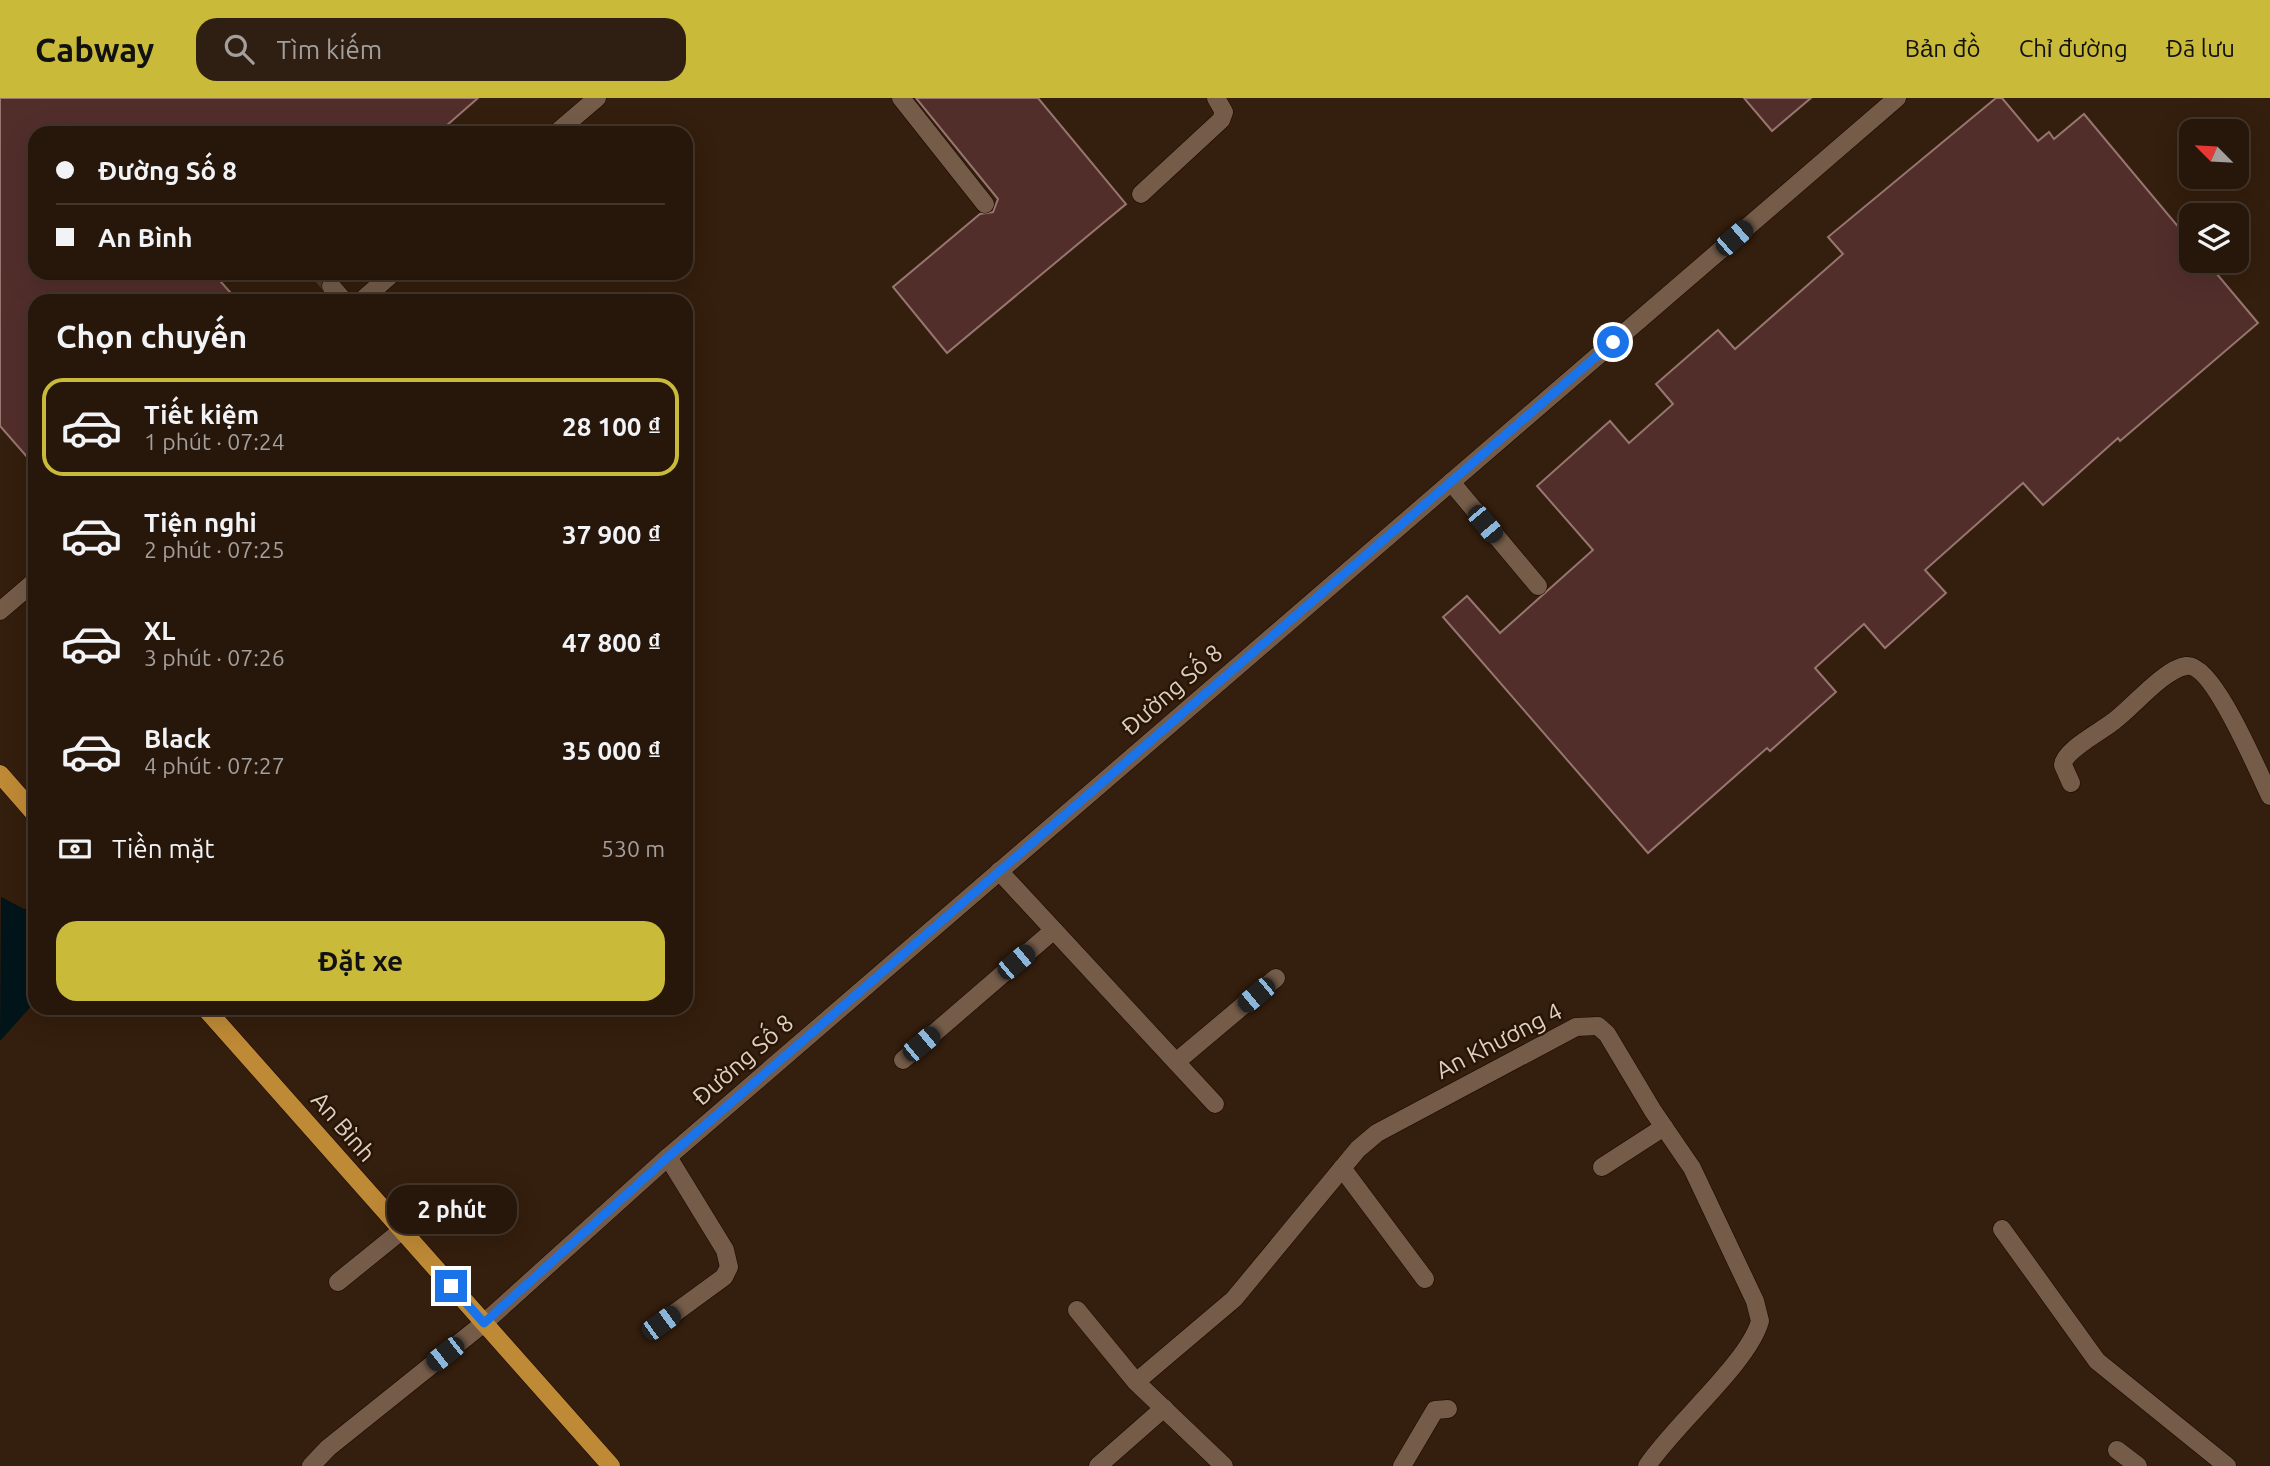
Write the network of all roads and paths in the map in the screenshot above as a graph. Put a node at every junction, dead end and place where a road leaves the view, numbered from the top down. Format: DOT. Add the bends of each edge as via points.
graph roads {
  1 [pos="597,98"];
  2 [pos="901,98"];
  3 [pos="1216,98"];
  4 [pos="1897,98"];
  5 [pos="564,126"];
  6 [pos="1141,194"];
  7 [pos="985,204"];
  8 [pos="385,280"];
  9 [pos="331,286"];
  10 [pos="338,294"];
  11 [pos="368,294"];
  12 [pos="1451,482"];
  13 [pos="1538,586"];
  14 [pos="28,587"];
  15 [pos="0,611"];
  16 [pos="0,774"];
  17 [pos="2071,783"];
  18 [pos="2270,796"];
  19 [pos="28,806"];
  20 [pos="999,871"];
  21 [pos="1054,930"];
  22 [pos="1276,978"];
  23 [pos="211,1015"];
  24 [pos="902,1060"];
  25 [pos="1176,1062"];
  26 [pos="1215,1104"];
  27 [pos="1664,1126"];
  28 [pos="668,1157"];
  29 [pos="1602,1167"];
  30 [pos="1342,1168"];
  31 [pos="2002,1229"];
  32 [pos="401,1231"];
  33 [pos="1425,1279"];
  34 [pos="338,1282"];
  35 [pos="1077,1310"];
  36 [pos="484,1323"];
  37 [pos="661,1323"];
  38 [pos="1136,1382"];
  39 [pos="1164,1408"];
  40 [pos="1448,1409"];
  41 [pos="2118,1450"];
  42 [pos="311,1466"];
  43 [pos="611,1466"];
  44 [pos="1098,1466"];
  45 [pos="1224,1466"];
  46 [pos="1402,1466"];
  47 [pos="1647,1466"];
  48 [pos="2138,1466"];
  49 [pos="2227,1466"];
  1 -- 5 [label="street"];
  2 -- 7 [label="street"];
  3 -- 6 [label="street" via="1224,112 1221,120"];
  4 -- 12 [label="street, Đường Số 8"];
  8 -- 11 [label="street"];
  9 -- 10 [label="street"];
  12 -- 13 [label="street"];
  12 -- 20 [label="street, Đường Số 8"];
  14 -- 15 [label="street"];
  16 -- 19 [label="main road"];
  17 -- 18 [label="street" via="2063,765 2067,755 2166,676 2183,666 2194,666 2218,692"];
  20 -- 21 [label="street"];
  20 -- 28 [label="street, Đường Số 8"];
  21 -- 24 [label="street"];
  21 -- 25 [label="street"];
  22 -- 25 [label="street"];
  23 -- 32 [label="main road, An Bình"];
  25 -- 26 [label="street"];
  27 -- 29 [label="street"];
  27 -- 30 [label="street, An Khương 4" via="1607,1034 1598,1026 1587,1025 1377,1133"];
  27 -- 47 [label="street, An Khương 4" via="1692,1168 1755,1301 1760,1321 1748,1348 1668,1436"];
  28 -- 36 [label="street, Đường Số 8"];
  28 -- 37 [label="street" via="725,1250 729,1267 724,1277"];
  30 -- 33 [label="street"];
  30 -- 38 [label="street, An Khương 4" via="1234,1299"];
  31 -- 49 [label="street" via="2097,1361"];
  32 -- 34 [label="street"];
  32 -- 36 [label="main road, An Bình"];
  35 -- 38 [label="street"];
  36 -- 42 [label="street, Đường Số 8"];
  36 -- 43 [label="main road, An Bình"];
  38 -- 39 [label="street"];
  39 -- 44 [label="street"];
  39 -- 45 [label="street"];
  40 -- 46 [label="street" via="1436,1410"];
  41 -- 48 [label="street"];
}
